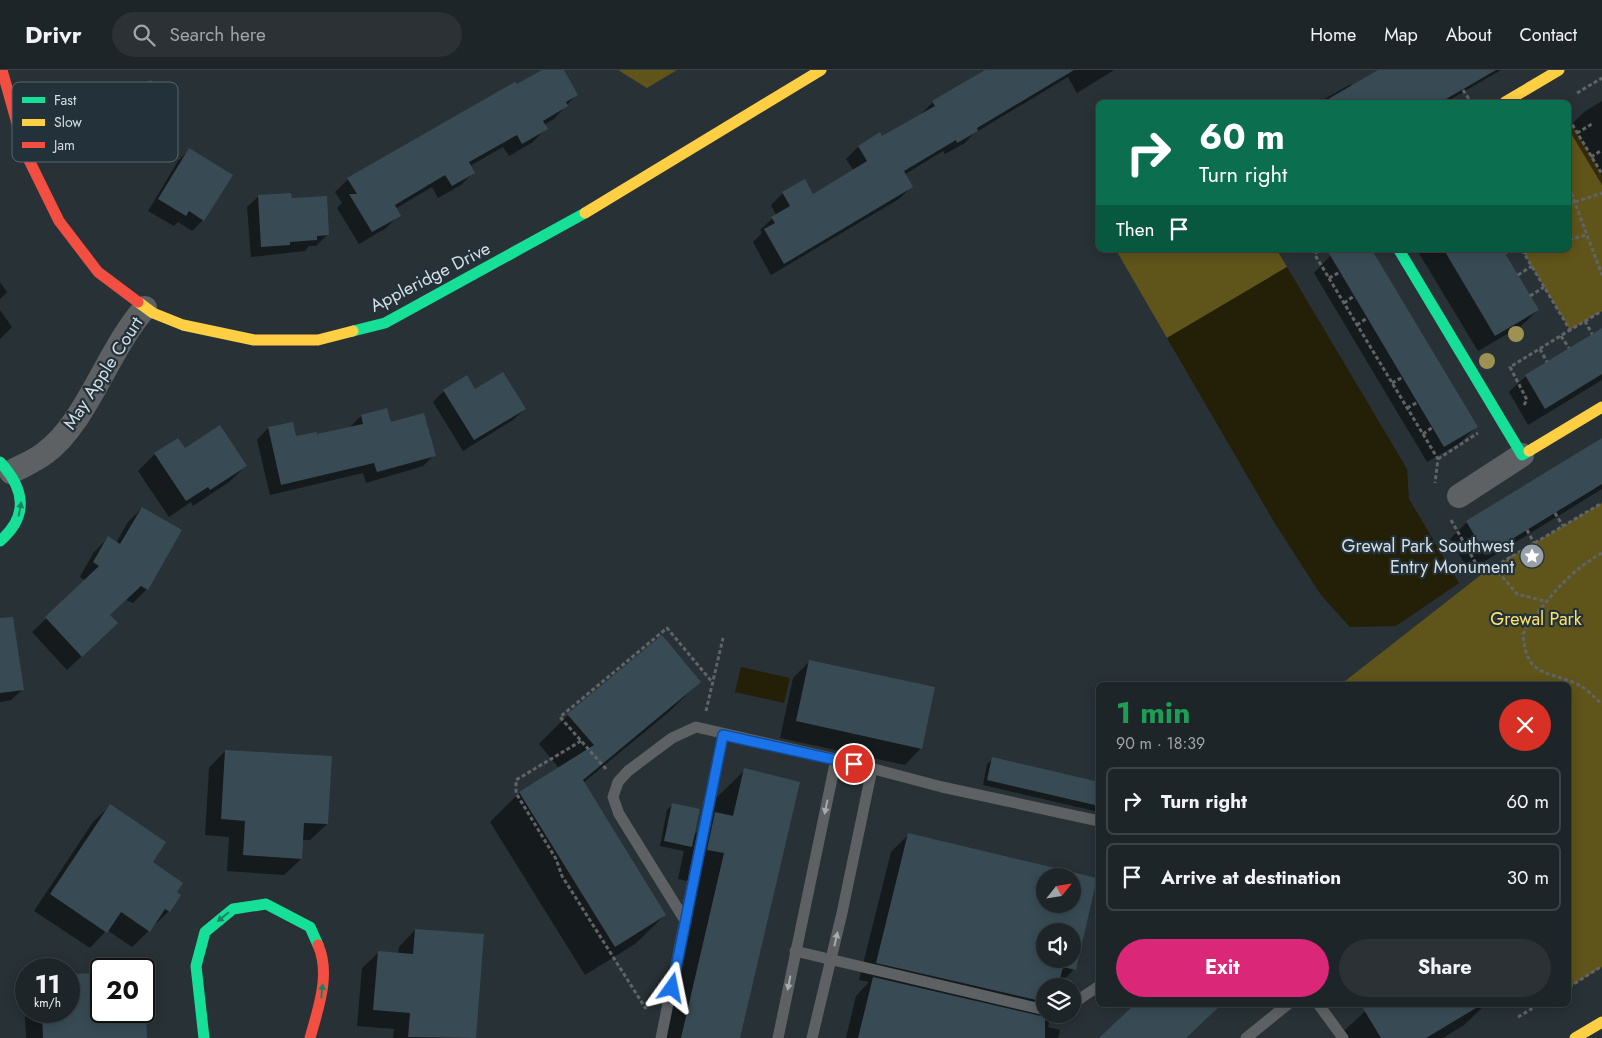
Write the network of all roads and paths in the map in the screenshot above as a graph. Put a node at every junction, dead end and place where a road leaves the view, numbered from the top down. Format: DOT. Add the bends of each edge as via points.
graph roads {
  1 [pos="2,70"];
  2 [pos="821,70"];
  3 [pos="1559,70"];
  4 [pos="1602,78"];
  5 [pos="1463,90"];
  6 [pos="1570,98"];
  7 [pos="1470,100"];
  8 [pos="1508,100"];
  9 [pos="12,106"];
  10 [pos="1571,122"];
  11 [pos="1592,124"];
  12 [pos="1577,133"];
  13 [pos="1602,150"];
  14 [pos="1591,156"];
  15 [pos="30,162"];
  16 [pos="1602,174"];
  17 [pos="1571,192"];
  18 [pos="1602,193"];
  19 [pos="1575,202"];
  20 [pos="1571,203"];
  21 [pos="1586,235"];
  22 [pos="1571,239"];
  23 [pos="1316,252"];
  24 [pos="1400,252"];
  25 [pos="1523,252"];
  26 [pos="1532,266"];
  27 [pos="1340,272"];
  28 [pos="1602,274"];
  29 [pos="1518,275"];
  30 [pos="1329,278"];
  31 [pos="1544,287"];
  32 [pos="1354,296"];
  33 [pos="1530,296"];
  34 [pos="1344,303"];
  35 [pos="146,308"];
  36 [pos="1602,311"];
  37 [pos="1367,318"];
  38 [pos="1585,321"];
  39 [pos="1357,325"];
  40 [pos="1570,330"];
  41 [pos="1592,334"];
  42 [pos="1562,336"];
  43 [pos="1569,348"];
  44 [pos="1540,349"];
  45 [pos="1547,362"];
  46 [pos="1404,377"];
  47 [pos="1392,383"];
  48 [pos="1418,402"];
  49 [pos="1523,406"];
  50 [pos="1602,407"];
  51 [pos="1407,408"];
  52 [pos="1500,419"];
  53 [pos="1433,427"];
  54 [pos="1423,434"];
  55 [pos="1522,455"];
  56 [pos="1438,459"];
  57 [pos="6,467"];
  58 [pos="1434,491"];
  59 [pos="1602,503"];
  60 [pos="1454,506"];
  61 [pos="1555,513"];
  62 [pos="1563,526"];
  63 [pos="1527,530"];
  64 [pos="0,541"];
  65 [pos="1534,543"];
  66 [pos="1505,544"];
  67 [pos="1602,553"];
  68 [pos="1511,557"];
  69 [pos="1494,567"];
  70 [pos="1548,602"];
  71 [pos="724,638"];
  72 [pos="713,683"];
  73 [pos="1602,704"];
  74 [pos="706,711"];
  75 [pos="723,735"];
  76 [pos="581,741"];
  77 [pos="836,759"];
  78 [pos="872,769"];
  79 [pos="618,782"];
  80 [pos="1096,820"];
  81 [pos="686,922"];
  82 [pos="795,951"];
  83 [pos="831,960"];
  84 [pos="1602,966"];
  85 [pos="1571,986"];
  86 [pos="1096,988"];
  87 [pos="1081,998"];
  88 [pos="1285,1007"];
  89 [pos="1320,1007"];
  90 [pos="1535,1007"];
  91 [pos="1036,1008"];
  92 [pos="1518,1017"];
  93 [pos="664,1022"];
  94 [pos="1602,1022"];
  95 [pos="204,1038"];
  96 [pos="310,1038"];
  97 [pos="661,1038"];
  98 [pos="778,1038"];
  99 [pos="812,1038"];
  100 [pos="1246,1038"];
  101 [pos="1343,1038"];
  102 [pos="1575,1038"];
  1 -- 9 [label="street, Appleridge Drive"];
  2 -- 35 [label="street, Appleridge Drive" via="555,231 385,323 318,340 254,340 183,325"];
  3 -- 8 [label="street"];
  4 -- 6 [label="path"];
  5 -- 7 [label="path"];
  10 -- 12 [label="path"];
  11 -- 12 [label="path"];
  12 -- 14 [label="path"];
  13 -- 14 [label="path"];
  14 -- 16 [label="path"];
  15 -- 35 [label="street, Appleridge Drive" via="59,220 98,272"];
  17 -- 19 [label="path"];
  18 -- 19 [label="path"];
  19 -- 20 [label="path"];
  19 -- 21 [label="path"];
  21 -- 22 [label="path"];
  21 -- 28 [label="path"];
  23 -- 30 [label="path"];
  24 -- 52 [label="street"];
  25 -- 26 [label="path"];
  26 -- 29 [label="path"];
  26 -- 31 [label="path"];
  27 -- 30 [label="path"];
  30 -- 34 [label="path"];
  31 -- 33 [label="path"];
  31 -- 40 [label="path"];
  32 -- 34 [label="path"];
  34 -- 39 [label="path"];
  35 -- 57 [label="street, May Apple Court" via="130,325 70,427 45,453"];
  36 -- 38 [label="path"];
  37 -- 39 [label="path"];
  38 -- 40 [label="path"];
  38 -- 41 [label="path"];
  39 -- 47 [label="path"];
  40 -- 42 [label="path"];
  42 -- 43 [label="path"];
  42 -- 44 [label="path"];
  44 -- 45 [label="path"];
  44 -- 49 [label="path" via="1510,367 1527,400"];
  46 -- 47 [label="path"];
  47 -- 51 [label="path"];
  48 -- 51 [label="path"];
  50 -- 55 [label="street"];
  51 -- 54 [label="path"];
  52 -- 55 [label="street"];
  52 -- 56 [label="path"];
  53 -- 54 [label="path"];
  54 -- 56 [label="path"];
  55 -- 60 [label="street"];
  56 -- 58 [label="path"];
  64 -- 57 [label="street, May Apple Court, one-way" via="18,522 22,500 19,484"];
  59 -- 62 [label="path"];
  60 -- 69 [label="path" via="1482,574"];
  61 -- 62 [label="path"];
  62 -- 65 [label="path"];
  63 -- 65 [label="path"];
  65 -- 68 [label="path"];
  66 -- 68 [label="path"];
  67 -- 70 [label="path" via="1587,561"];
  68 -- 69 [label="path"];
  69 -- 70 [label="path" via="1517,594"];
  70 -- 73 [label="path" via="1523,634 1530,663 1549,675 1579,684"];
  71 -- 72 [label="path"];
  72 -- 74 [label="path"];
  72 -- 76 [label="path" via="668,628 560,717"];
  75 -- 77 [label="lane"];
  75 -- 79 [label="lane" via="696,728 684,731 628,771"];
  75 -- 81 [label="lane"];
  76 -- 79 [label="path"];
  76 -- 93 [label="path" via="516,780 516,793 556,859 562,876 648,1012"];
  77 -- 78 [label="lane"];
  77 -- 82 [label="lane, one-way"];
  78 -- 80 [label="lane"];
  83 -- 78 [label="lane, one-way"];
  79 -- 81 [label="lane" via="613,797 619,814"];
  81 -- 93 [label="lane"];
  82 -- 83 [label="lane"];
  82 -- 98 [label="lane, one-way"];
  83 -- 91 [label="lane"];
  83 -- 99 [label="lane"];
  84 -- 85 [label="path"];
  86 -- 87 [label="lane"];
  88 -- 100 [label="lane"];
  89 -- 101 [label="lane"];
  90 -- 92 [label="path"];
  93 -- 97 [label="lane"];
  94 -- 102 [label="street"];
  96 -- 95 [label="street, one-way" via="322,995 324,958 310,927 266,904 233,909 205,932 196,966"];
}
